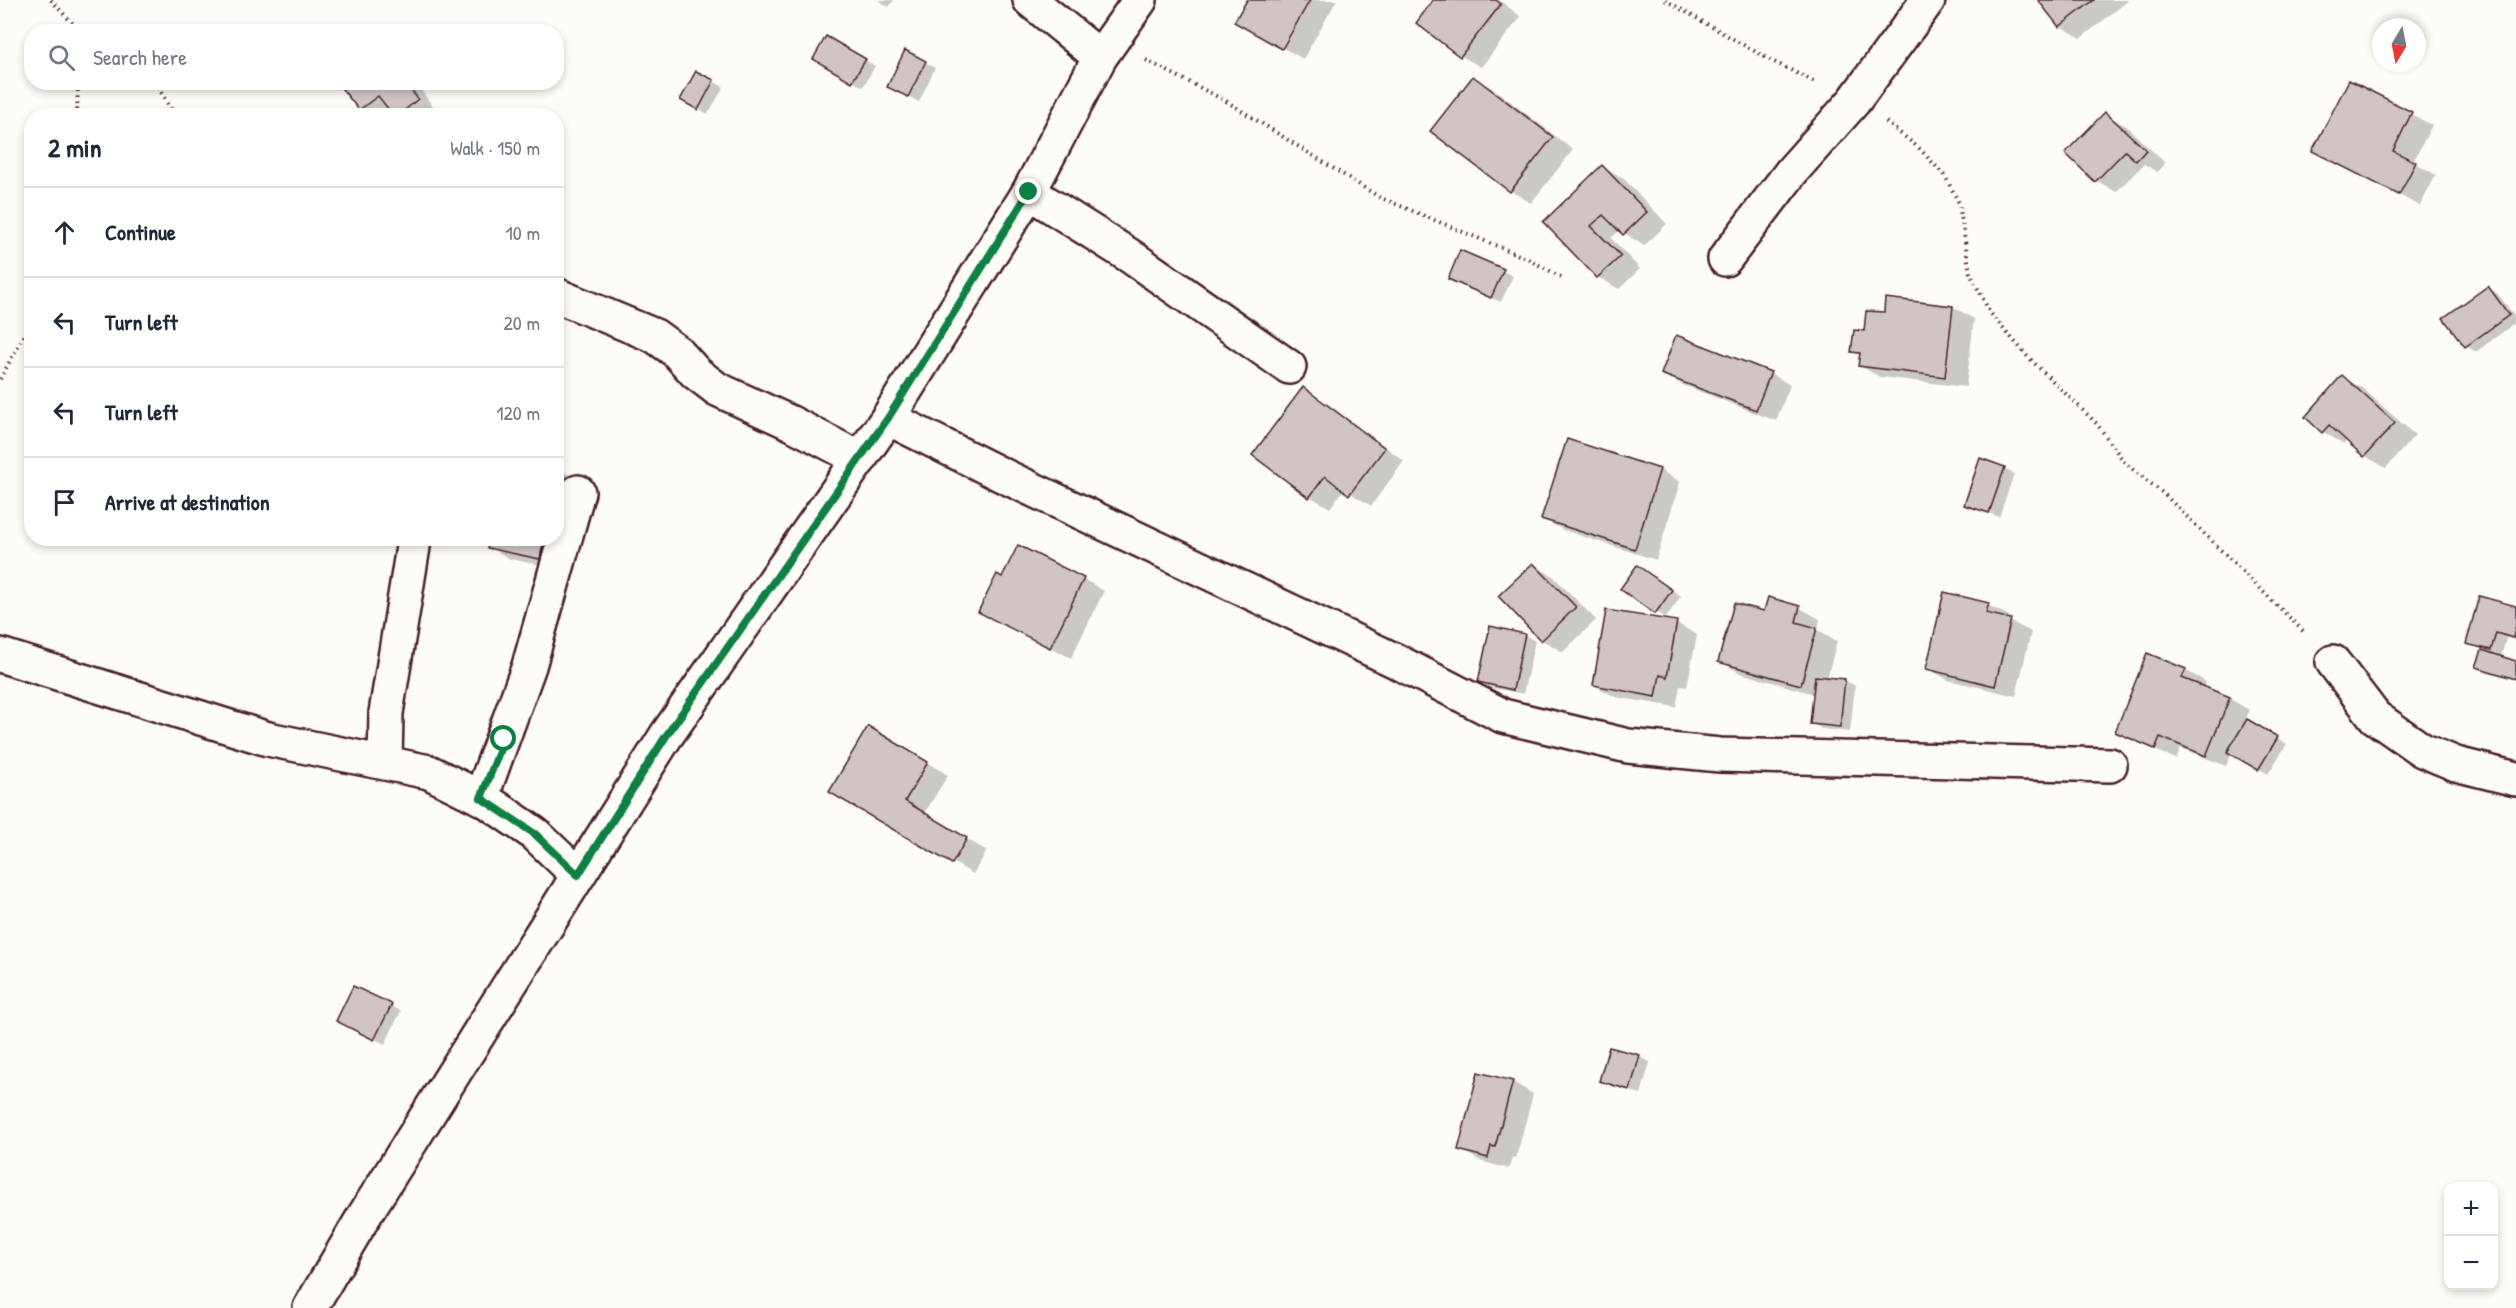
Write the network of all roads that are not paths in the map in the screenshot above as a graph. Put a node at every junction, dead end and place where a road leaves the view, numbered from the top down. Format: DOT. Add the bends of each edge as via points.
graph roads {
  1 [pos="1030,0"];
  2 [pos="1140,0"];
  3 [pos="1928,0"];
  4 [pos="1105,49"];
  5 [pos="1029,192"];
  6 [pos="1725,259"];
  7 [pos="564,298"];
  8 [pos="1289,367"];
  9 [pos="888,418"];
  10 [pos="860,459"];
  11 [pos="578,492"];
  12 [pos="564,542"];
  13 [pos="563,546"];
  14 [pos="413,547"];
  15 [pos="0,655"];
  16 [pos="2333,662"];
  17 [pos="385,762"];
  18 [pos="2110,765"];
  19 [pos="2516,779"];
  20 [pos="481,798"];
  21 [pos="578,875"];
  22 [pos="310,1308"];
  1 -- 4 [label="street"];
  2 -- 4 [label="street"];
  3 -- 6 [label="street" via="1854,101 1792,171"];
  4 -- 5 [label="street"];
  5 -- 8 [label="street" via="1130,256"];
  5 -- 9 [label="street"];
  7 -- 10 [label="street" via="655,336 717,389"];
  9 -- 10 [label="street"];
  9 -- 18 [label="street" via="1503,716 1628,746 1720,755"];
  10 -- 21 [label="street" via="666,736"];
  11 -- 12 [label="street"];
  13 -- 20 [label="street" via="529,666"];
  14 -- 17 [label="street" via="387,702"];
  15 -- 17 [label="street" via="268,740"];
  16 -- 19 [label="street" via="2375,717 2422,750 2456,764"];
  17 -- 20 [label="street" via="429,772"];
  20 -- 21 [label="street" via="535,834"];
  21 -- 22 [label="street"];
}
